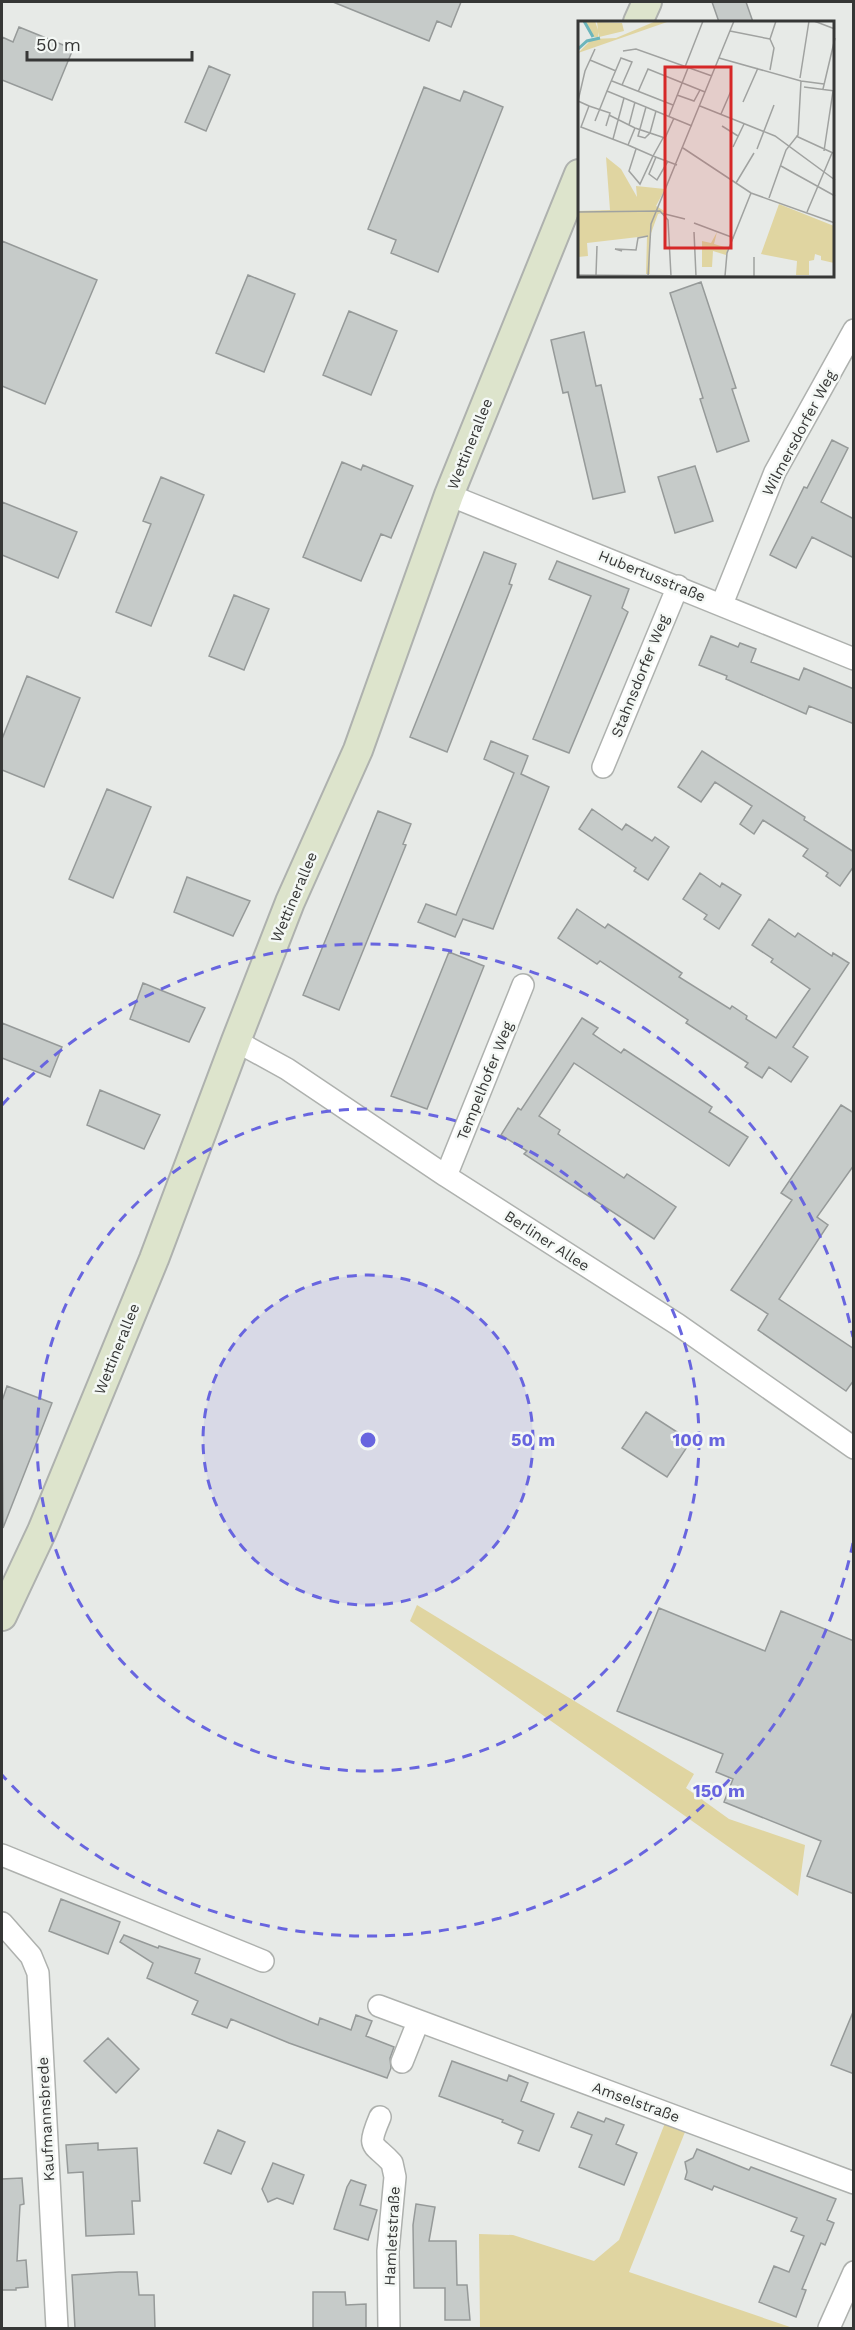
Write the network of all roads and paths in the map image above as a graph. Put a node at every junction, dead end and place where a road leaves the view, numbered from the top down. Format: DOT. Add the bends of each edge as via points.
graph roads {
  1 [pos="647,2"];
  2 [pos="638,21"];
  3 [pos="578,176"];
  4 [pos="854,330"];
  5 [pos="449,495"];
  6 [pos="678,586"];
  7 [pos="722,604"];
  8 [pos="854,659"];
  9 [pos="603,767"];
  10 [pos="523,985"];
  11 [pos="236,1041"];
  12 [pos="446,1176"];
  13 [pos="854,1448"];
  14 [pos="2,1616"];
  15 [pos="2,1855"];
  16 [pos="2,1923"];
  17 [pos="263,1961"];
  18 [pos="379,2006"];
  19 [pos="418,2022"];
  20 [pos="402,2062"];
  21 [pos="380,2117"];
  22 [pos="854,2182"];
  23 [pos="854,2272"];
  24 [pos="57,2328"];
  25 [pos="389,2328"];
  26 [pos="829,2328"];
  1 -- 2 [label="street"];
  3 -- 5 [label="street, Wettinerallee"];
  4 -- 7 [label="street, Wilmersdorfer Weg" via="776,472"];
  5 -- 6 [label="street, Hubertusstraße"];
  5 -- 11 [label="street, Wettinerallee" via="358,750 290,902"];
  6 -- 7 [label="street, Hubertusstraße"];
  6 -- 9 [label="street, Stahnsdorfer Weg"];
  7 -- 8 [label="street, Hubertusstraße"];
  10 -- 12 [label="street, Tempelhofer Weg"];
  11 -- 12 [label="street, Berliner Allee" via="287,1069"];
  11 -- 14 [label="street, Wettinerallee" via="154,1259 42,1531"];
  12 -- 13 [label="street, Berliner Allee" via="677,1324"];
  15 -- 17 [label="street"];
  16 -- 24 [label="street, Kaufmannsbrede" via="31,1956 38,1973"];
  18 -- 19 [label="street, Amselstraße"];
  19 -- 20 [label="street"];
  19 -- 22 [label="street, Amselstraße"];
  21 -- 25 [label="street, Hamletstraße" via="372,2139 374,2147 392,2163 395,2177 388,2251"];
  23 -- 26 [label="street"];
}
